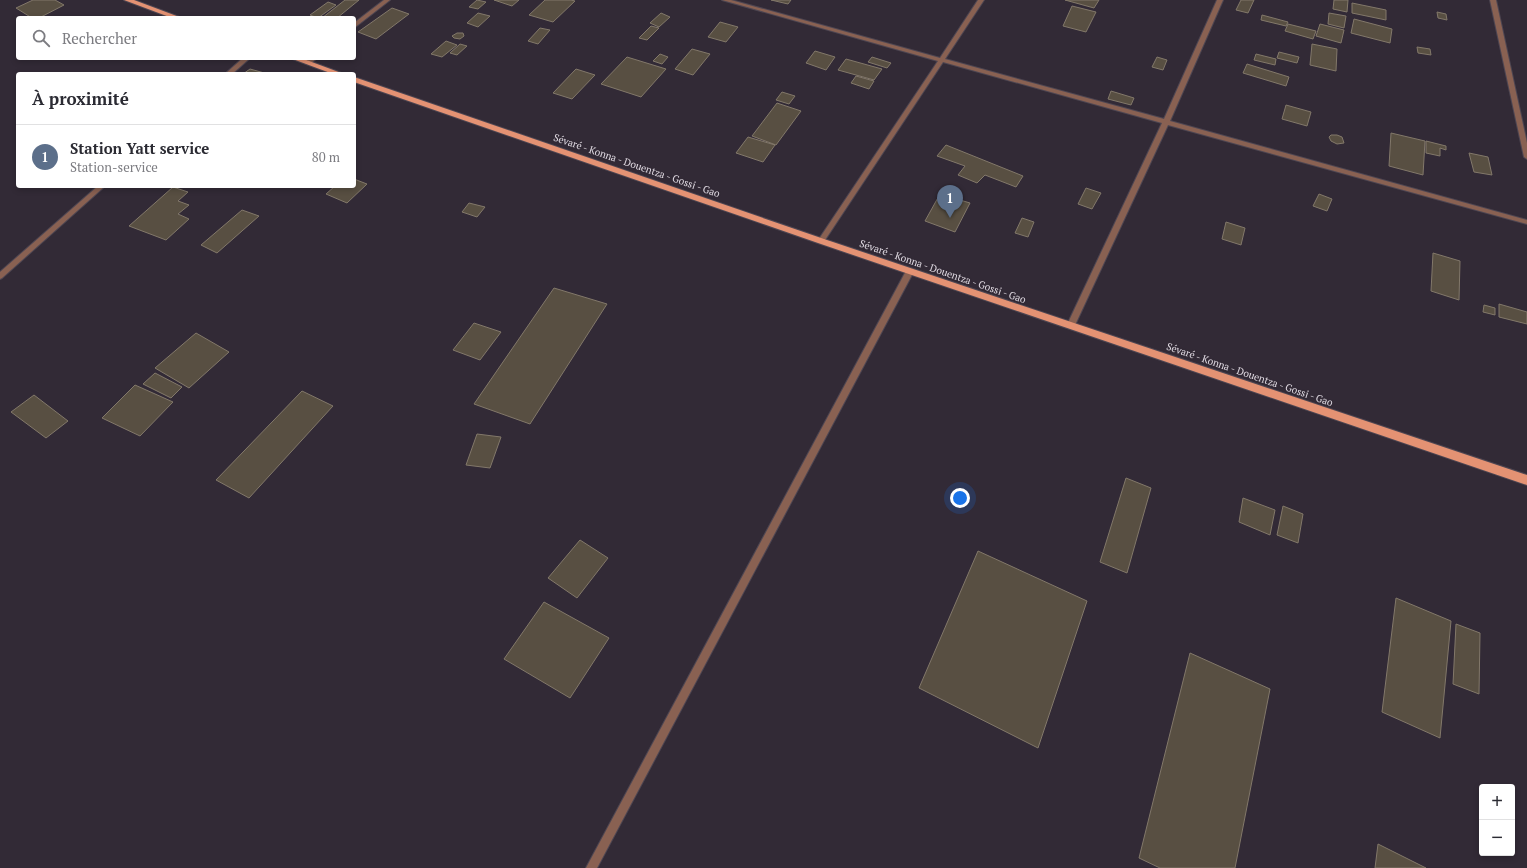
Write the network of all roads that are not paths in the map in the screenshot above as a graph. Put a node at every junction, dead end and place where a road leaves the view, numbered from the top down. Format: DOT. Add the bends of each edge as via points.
graph roads {
  1 [pos="127,0"];
  2 [pos="387,0"];
  3 [pos="726,0"];
  4 [pos="981,0"];
  5 [pos="1220,0"];
  6 [pos="1494,0"];
  7 [pos="173,16"];
  8 [pos="356,24"];
  9 [pos="245,60"];
  10 [pos="311,60"];
  11 [pos="941,60"];
  12 [pos="230,72"];
  13 [pos="336,72"];
  14 [pos="356,80"];
  15 [pos="1166,122"];
  16 [pos="1527,157"];
  17 [pos="100,188"];
  18 [pos="1527,222"];
  19 [pos="821,241"];
  20 [pos="910,271"];
  21 [pos="0,276"];
  22 [pos="1071,326"];
  23 [pos="1527,480"];
  24 [pos="590,868"];
  1 -- 7 [label="main road"];
  2 -- 8 [label="street"];
  3 -- 11 [label="street"];
  4 -- 11 [label="street"];
  5 -- 15 [label="street"];
  6 -- 16 [label="street"];
  9 -- 12 [label="street"];
  10 -- 13 [label="main road"];
  11 -- 15 [label="street"];
  11 -- 19 [label="street"];
  14 -- 19 [label="main road, Sévaré - Konna - Douentza - Gossi - Gao"];
  15 -- 18 [label="street"];
  15 -- 22 [label="street"];
  17 -- 21 [label="street"];
  19 -- 20 [label="main road, Sévaré - Konna - Douentza - Gossi - Gao"];
  20 -- 22 [label="main road, Sévaré - Konna - Douentza - Gossi - Gao"];
  20 -- 24 [label="street"];
  22 -- 23 [label="main road, Sévaré - Konna - Douentza - Gossi - Gao"];
}
